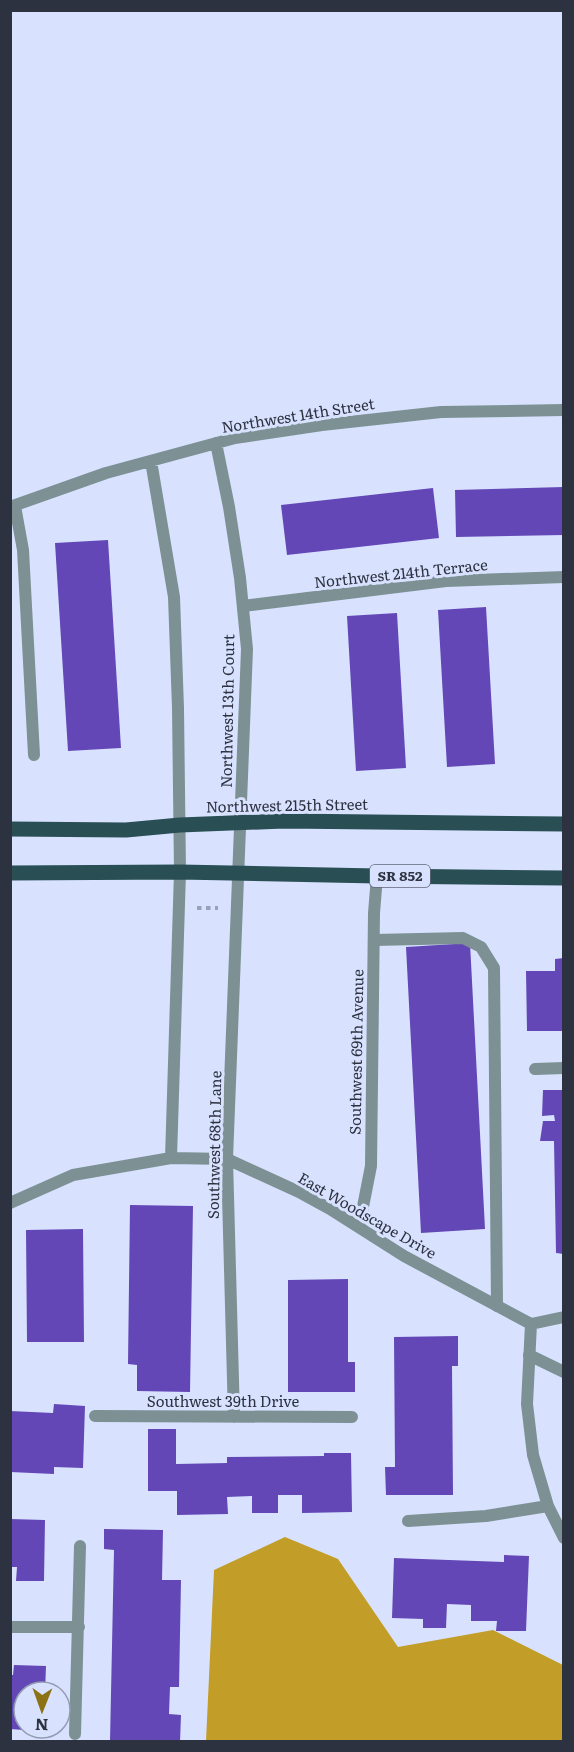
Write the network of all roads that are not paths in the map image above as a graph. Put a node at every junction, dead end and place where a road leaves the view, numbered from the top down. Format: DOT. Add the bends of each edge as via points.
graph roads {
  1 [pos="564,410"];
  2 [pos="216,443"];
  3 [pos="150,461"];
  4 [pos="13,506"];
  5 [pos="564,577"];
  6 [pos="243,606"];
  7 [pos="34,755"];
  8 [pos="240,823"];
  9 [pos="564,824"];
  10 [pos="180,825"];
  11 [pos="10,829"];
  12 [pos="180,872"];
  13 [pos="10,873"];
  14 [pos="237,873"];
  15 [pos="376,876"];
  16 [pos="564,878"];
  17 [pos="374,940"];
  18 [pos="564,1068"];
  19 [pos="535,1069"];
  20 [pos="171,1158"];
  21 [pos="227,1158"];
  22 [pos="10,1203"];
  23 [pos="359,1227"];
  24 [pos="497,1306"];
  25 [pos="564,1317"];
  26 [pos="531,1324"];
  27 [pos="530,1355"];
  28 [pos="564,1372"];
  29 [pos="95,1416"];
  30 [pos="234,1417"];
  31 [pos="352,1418"];
  32 [pos="548,1506"];
  33 [pos="408,1521"];
  34 [pos="564,1538"];
  35 [pos="80,1546"];
  36 [pos="10,1627"];
  37 [pos="79,1627"];
  38 [pos="75,1734"];
  1 -- 2 [label="street, Northwest 14th Street" via="441,412 322,425"];
  2 -- 3 [label="street, Northwest 14th Street"];
  2 -- 6 [label="street, Northwest 13th Court"];
  3 -- 4 [label="street, Northwest 14th Street"];
  3 -- 10 [label="street" via="174,597"];
  4 -- 7 [label="street" via="23,550"];
  5 -- 6 [label="street, Northwest 214th Terrace" via="446,581"];
  6 -- 8 [label="street, Northwest 13th Court" via="247,649"];
  8 -- 9 [label="main road, Northwest 215th Street"];
  8 -- 10 [label="main road, Northwest 215th Street"];
  8 -- 14 [label="street, Northwest 13th Court"];
  10 -- 11 [label="main road, Northwest 215th Street" via="126,830"];
  10 -- 12 [label="street"];
  12 -- 13 [label="main road, SR 852"];
  12 -- 14 [label="main road, SR 852"];
  12 -- 20 [label="street"];
  14 -- 15 [label="main road, SR 852"];
  14 -- 21 [label="street, Southwest 68th Lane"];
  15 -- 16 [label="main road, SR 852"];
  15 -- 17 [label="street, Southwest 69th Avenue"];
  17 -- 23 [label="street, Southwest 69th Avenue" via="371,1166"];
  17 -- 24 [label="street" via="463,938 481,946 494,969"];
  18 -- 19 [label="street"];
  20 -- 21 [label="street, East Woodscape Drive"];
  20 -- 22 [label="street, East Woodscape Drive" via="73,1175"];
  21 -- 23 [label="street, East Woodscape Drive" via="299,1192"];
  21 -- 30 [label="street, Southwest 68th Lane"];
  23 -- 24 [label="street, East Woodscape Drive"];
  24 -- 26 [label="street, East Woodscape Drive"];
  25 -- 26 [label="street"];
  26 -- 27 [label="street"];
  27 -- 28 [label="street"];
  27 -- 32 [label="street" via="527,1404 533,1455"];
  29 -- 30 [label="street, Southwest 39th Drive"];
  30 -- 31 [label="street, Southwest 39th Drive"];
  32 -- 33 [label="street" via="486,1516"];
  32 -- 34 [label="street"];
  35 -- 37 [label="street"];
  36 -- 37 [label="street"];
  37 -- 38 [label="street"];
}
